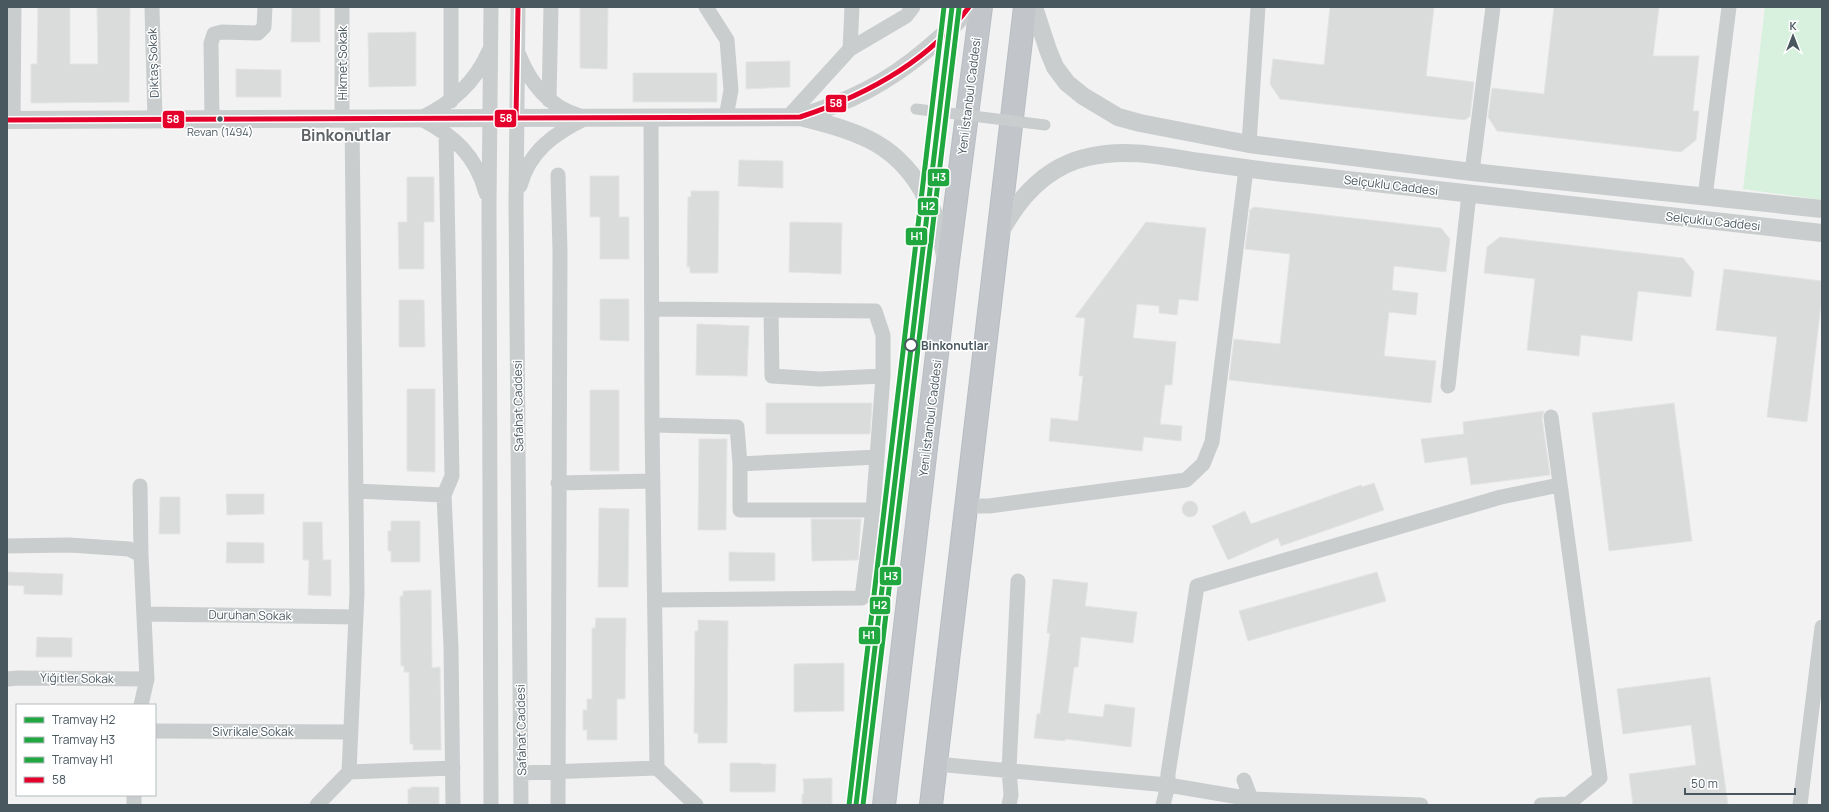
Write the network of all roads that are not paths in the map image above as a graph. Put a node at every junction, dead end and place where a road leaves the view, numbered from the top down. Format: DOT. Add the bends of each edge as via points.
graph roads {
  1 [pos="14,7"];
  2 [pos="152,7"];
  3 [pos="265,7"];
  4 [pos="342,7"];
  5 [pos="451,7"];
  6 [pos="491,7"];
  7 [pos="518,7"];
  8 [pos="551,7"];
  9 [pos="706,7"];
  10 [pos="852,7"];
  11 [pos="913,7"];
  12 [pos="969,7"];
  13 [pos="981,7"];
  14 [pos="1025,7"];
  15 [pos="1034,7"];
  16 [pos="1258,7"];
  17 [pos="1493,7"];
  18 [pos="1730,7"];
  19 [pos="491,47"];
  20 [pos="517,49"];
  21 [pos="850,49"];
  22 [pos="549,100"];
  23 [pos="451,101"];
  24 [pos="916,109"];
  25 [pos="726,117"];
  26 [pos="794,117"];
  27 [pos="420,118"];
  28 [pos="490,118"];
  29 [pos="516,118"];
  30 [pos="587,118"];
  31 [pos="651,118"];
  32 [pos="212,119"];
  33 [pos="347,119"];
  34 [pos="10,120"];
  35 [pos="155,120"];
  36 [pos="1045,125"];
  37 [pos="446,134"];
  38 [pos="1249,144"];
  39 [pos="1246,169"];
  40 [pos="1472,172"];
  41 [pos="558,175"];
  42 [pos="1469,194"];
  43 [pos="1705,197"];
  44 [pos="516,203"];
  45 [pos="489,206"];
  46 [pos="1822,209"];
  47 [pos="1702,220"];
  48 [pos="1822,233"];
  49 [pos="997,239"];
  50 [pos="947,269"];
  51 [pos="652,309"];
  52 [pos="771,310"];
  53 [pos="883,376"];
  54 [pos="1448,386"];
  55 [pos="1551,417"];
  56 [pos="652,425"];
  57 [pos="877,457"];
  58 [pos="740,464"];
  59 [pos="653,481"];
  60 [pos="558,483"];
  61 [pos="1559,485"];
  62 [pos="140,486"];
  63 [pos="356,491"];
  64 [pos="444,496"];
  65 [pos="966,506"];
  66 [pos="873,510"];
  67 [pos="7,546"];
  68 [pos="141,554"];
  69 [pos="1018,581"];
  70 [pos="656,600"];
  71 [pos="144,614"];
  72 [pos="356,617"];
  73 [pos="1822,627"];
  74 [pos="1820,654"];
  75 [pos="7,679"];
  76 [pos="147,679"];
  77 [pos="141,704"];
  78 [pos="156,731"];
  79 [pos="351,732"];
  80 [pos="936,764"];
  81 [pos="453,768"];
  82 [pos="657,768"];
  83 [pos="1009,770"];
  84 [pos="349,772"];
  85 [pos="558,772"];
  86 [pos="521,773"];
  87 [pos="1244,780"];
  88 [pos="1168,785"];
  89 [pos="1250,802"];
  90 [pos="317,805"];
  91 [pos="453,805"];
  92 [pos="491,805"];
  93 [pos="521,805"];
  94 [pos="558,805"];
  95 [pos="696,805"];
  96 [pos="884,805"];
  97 [pos="931,805"];
  98 [pos="1009,805"];
  99 [pos="1163,805"];
  100 [pos="1421,805"];
  101 [pos="1541,805"];
  102 [pos="1800,805"];
  1 -- 34 [label="street"];
  2 -- 35 [label="street, Diktaş Sokak"];
  3 -- 32 [label="street" via="264,27 258,33 214,34 211,42"];
  4 -- 33 [label="street, Hikmet Sokak"];
  5 -- 23 [label="street"];
  6 -- 19 [label="street"];
  7 -- 20 [label="street, Safahat Caddesi"];
  8 -- 22 [label="street"];
  9 -- 25 [label="street" via="727,40 731,90"];
  10 -- 21 [label="street"];
  11 -- 21 [label="street" via="906,16"];
  12 -- 26 [label="street" via="949,31 884,82 853,98"];
  13 -- 50 [label="highway, Yeni İstanbul Caddesi"];
  14 -- 49 [label="highway"];
  15 -- 38 [label="street, Selçuklu Caddesi" via="1042,36 1055,67 1067,83 1083,96 1118,117"];
  16 -- 38 [label="street"];
  17 -- 40 [label="street"];
  18 -- 43 [label="street"];
  19 -- 23 [label="street" via="484,64"];
  19 -- 28 [label="street"];
  20 -- 22 [label="street" via="531,79"];
  20 -- 29 [label="street, Safahat Caddesi"];
  21 -- 26 [label="street"];
  22 -- 30 [label="street" via="568,113"];
  23 -- 27 [label="street" via="441,109"];
  24 -- 36 [label="street, bridge"];
  25 -- 26 [label="street"];
  25 -- 31 [label="street"];
  26 -- 50 [label="street" via="837,127 871,140 899,159 923,191 933,211 939,226"];
  27 -- 28 [label="street"];
  27 -- 33 [label="street"];
  27 -- 37 [label="street"];
  28 -- 29 [label="street"];
  28 -- 45 [label="street"];
  29 -- 30 [label="street"];
  29 -- 44 [label="street, Safahat Caddesi"];
  30 -- 31 [label="street"];
  30 -- 44 [label="street" via="556,134 536,152 522,178"];
  31 -- 51 [label="street"];
  32 -- 33 [label="street"];
  32 -- 35 [label="street"];
  33 -- 63 [label="street, Hikmet Sokak"];
  34 -- 35 [label="street"];
  37 -- 45 [label="street" via="470,156 483,182"];
  37 -- 64 [label="street" via="452,476"];
  38 -- 39 [label="street"];
  38 -- 40 [label="street, Selçuklu Caddesi"];
  39 -- 42 [label="street, Selçuklu Caddesi"];
  39 -- 49 [label="street, Selçuklu Caddesi" via="1137,152 1087,157 1056,169 1028,191"];
  39 -- 65 [label="street" via="1212,442 1203,464 1186,480 989,506"];
  40 -- 42 [label="street"];
  40 -- 43 [label="street, Selçuklu Caddesi"];
  41 -- 60 [label="street"];
  42 -- 47 [label="street, Selçuklu Caddesi"];
  42 -- 54 [label="street"];
  43 -- 46 [label="street, Selçuklu Caddesi"];
  43 -- 47 [label="street"];
  44 -- 86 [label="street, Safahat Caddesi"];
  45 -- 92 [label="street"];
  47 -- 48 [label="street, Selçuklu Caddesi"];
  49 -- 65 [label="highway"];
  50 -- 96 [label="highway, Yeni İstanbul Caddesi"];
  51 -- 52 [label="street"];
  51 -- 56 [label="street"];
  52 -- 53 [label="street" via="875,311 883,335"];
  52 -- 53 [label="street" via="772,376 820,379"];
  53 -- 57 [label="street"];
  55 -- 61 [label="street"];
  56 -- 58 [label="street" via="737,427"];
  56 -- 59 [label="street"];
  57 -- 58 [label="street"];
  57 -- 66 [label="street"];
  58 -- 66 [label="street" via="740,510"];
  59 -- 60 [label="street"];
  59 -- 70 [label="street"];
  60 -- 85 [label="street"];
  61 -- 88 [label="street" via="1501,497 1197,586"];
  61 -- 101 [label="street" via="1600,778 1568,804"];
  62 -- 68 [label="street"];
  63 -- 64 [label="street"];
  63 -- 72 [label="street, Hikmet Sokak"];
  64 -- 81 [label="street" via="451,647"];
  65 -- 80 [label="highway"];
  66 -- 70 [label="street" via="862,598"];
  67 -- 68 [label="street" via="69,545 121,548"];
  68 -- 71 [label="street"];
  69 -- 83 [label="street"];
  70 -- 82 [label="street"];
  71 -- 72 [label="street, Duruhan Sokak"];
  71 -- 76 [label="street"];
  72 -- 79 [label="street, Hikmet Sokak"];
  73 -- 74 [label="street"];
  74 -- 102 [label="street"];
  75 -- 76 [label="street, Yiğitler Sokak"];
  76 -- 77 [label="street"];
  78 -- 79 [label="street, Sivrikale Sokak"];
  79 -- 84 [label="street, Hikmet Sokak"];
  80 -- 83 [label="street"];
  80 -- 97 [label="highway"];
  81 -- 84 [label="street"];
  81 -- 91 [label="street"];
  82 -- 85 [label="street"];
  82 -- 95 [label="street"];
  83 -- 88 [label="street"];
  83 -- 98 [label="street"];
  84 -- 90 [label="street"];
  85 -- 86 [label="street"];
  85 -- 94 [label="street"];
  86 -- 93 [label="street, Safahat Caddesi"];
  87 -- 89 [label="street"];
  88 -- 89 [label="street"];
  88 -- 99 [label="street"];
  89 -- 100 [label="street"];
}
